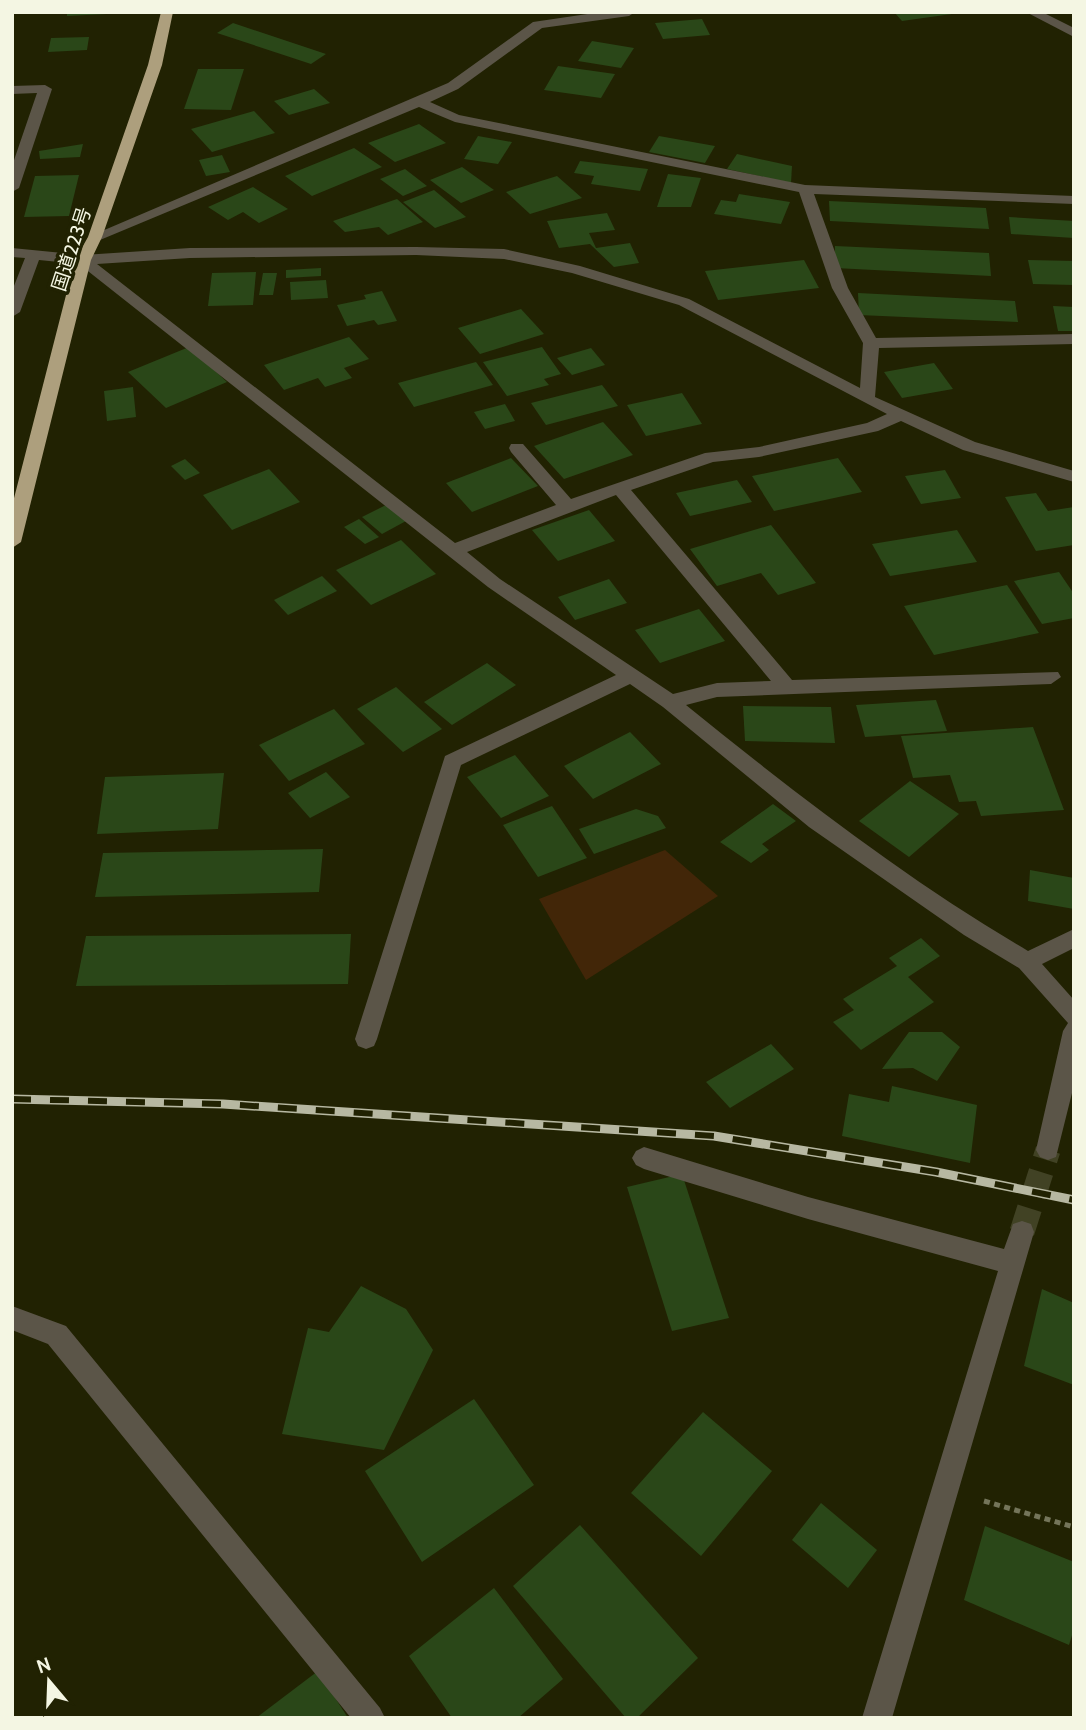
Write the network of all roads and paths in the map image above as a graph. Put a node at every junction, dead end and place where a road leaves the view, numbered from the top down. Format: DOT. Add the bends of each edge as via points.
graph roads {
  1 [pos="167,12"];
  2 [pos="629,12"];
  3 [pos="1032,12"];
  4 [pos="1074,33"];
  5 [pos="12,90"];
  6 [pos="419,102"];
  7 [pos="12,188"];
  8 [pos="805,189"];
  9 [pos="1074,200"];
  10 [pos="95,237"];
  11 [pos="12,253"];
  12 [pos="34,254"];
  13 [pos="83,260"];
  14 [pos="12,313"];
  15 [pos="1074,339"];
  16 [pos="871,343"];
  17 [pos="867,399"];
  18 [pos="900,415"];
  19 [pos="517,448"];
  20 [pos="1074,477"];
  21 [pos="620,488"];
  22 [pos="567,506"];
  23 [pos="12,542"];
  24 [pos="453,551"];
  25 [pos="631,676"];
  26 [pos="1051,677"];
  27 [pos="787,687"];
  28 [pos="670,702"];
  29 [pos="1074,938"];
  30 [pos="1027,962"];
  31 [pos="1074,1016"];
  32 [pos="1074,1031"];
  33 [pos="366,1039"];
  34 [pos="1048,1150"];
  35 [pos="644,1158"];
  36 [pos="1021,1232"];
  37 [pos="1012,1264"];
  38 [pos="12,1318"];
  39 [pos="944,1489"];
  40 [pos="1074,1527"];
  41 [pos="370,1718"];
  42 [pos="877,1718"];
  1 -- 10 [label="highway, 国道223号" via="155,65"];
  2 -- 6 [label="street" via="538,25 453,86"];
  3 -- 4 [label="street"];
  5 -- 7 [label="street" via="45,89"];
  6 -- 8 [label="street" via="456,118"];
  6 -- 10 [label="street"];
  8 -- 9 [label="street"];
  8 -- 16 [label="street" via="827,260 851,314"];
  10 -- 13 [label="highway, 国道223号"];
  11 -- 12 [label="street"];
  12 -- 13 [label="street"];
  12 -- 14 [label="street"];
  13 -- 17 [label="street" via="190,253 504,254 684,302"];
  13 -- 23 [label="highway, 国道223号"];
  13 -- 24 [label="street"];
  15 -- 16 [label="street"];
  16 -- 17 [label="street"];
  17 -- 18 [label="street"];
  18 -- 20 [label="street" via="969,446"];
  18 -- 21 [label="street" via="759,452 711,457"];
  19 -- 22 [label="street"];
  21 -- 22 [label="street"];
  21 -- 27 [label="street"];
  22 -- 24 [label="street"];
  24 -- 25 [label="street"];
  25 -- 28 [label="street"];
  25 -- 33 [label="street" via="452,761"];
  26 -- 27 [label="street"];
  27 -- 28 [label="street" via="717,691"];
  28 -- 30 [label="street" via="816,821"];
  29 -- 30 [label="street"];
  30 -- 31 [label="street"];
  32 -- 34 [label="street"];
  35 -- 37 [label="street"];
  36 -- 37 [label="street"];
  37 -- 39 [label="street"];
  38 -- 41 [label="street" via="57,1335"];
  39 -- 40 [label="path"];
  39 -- 42 [label="street"];
}
